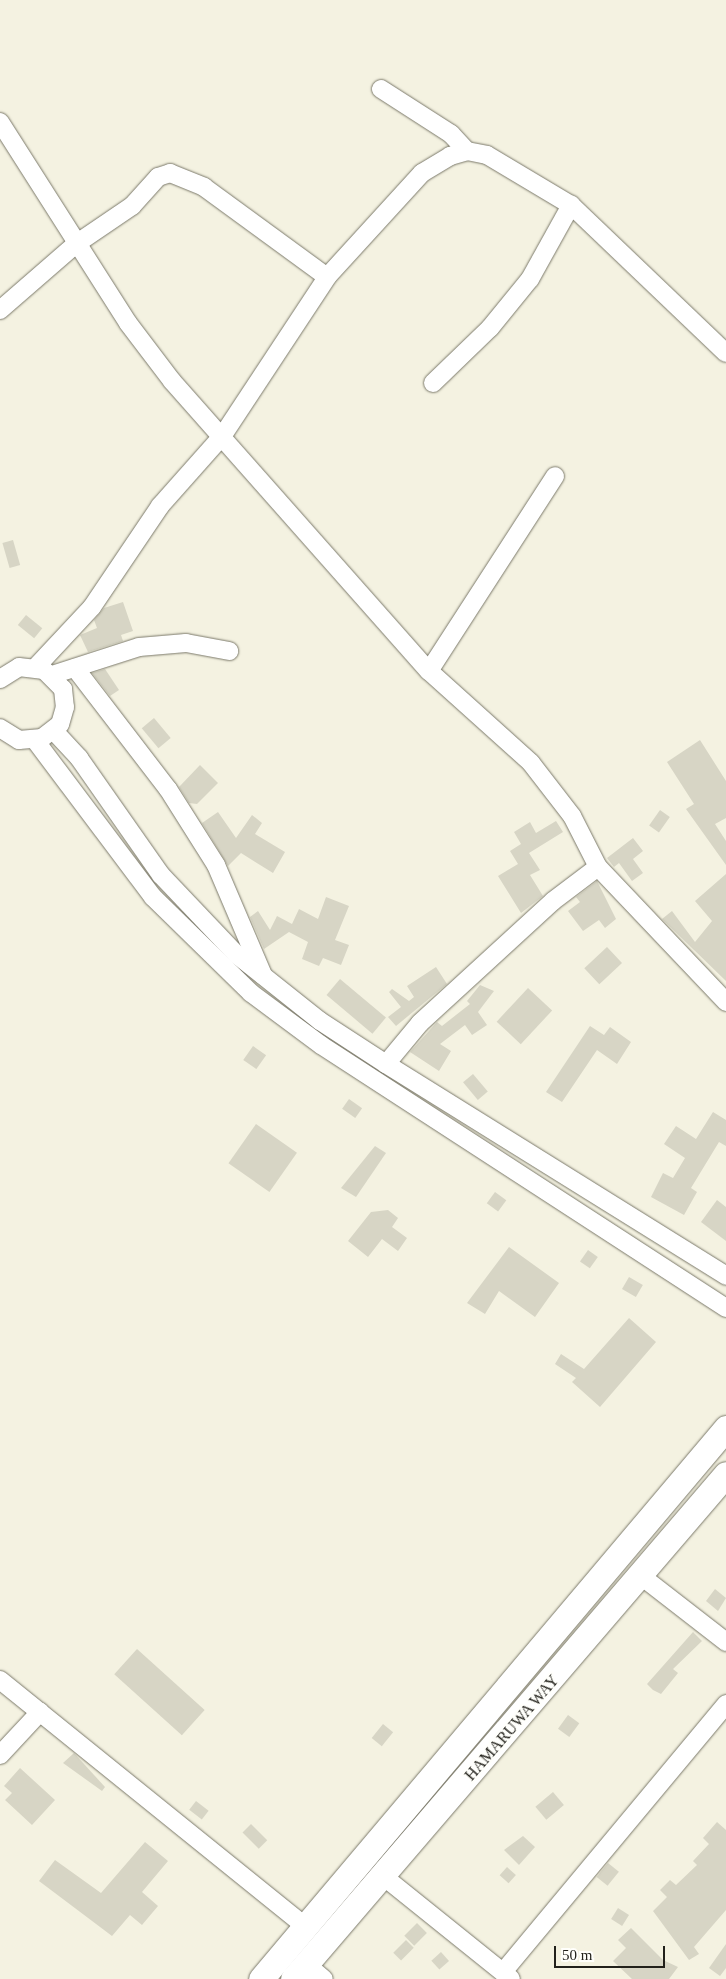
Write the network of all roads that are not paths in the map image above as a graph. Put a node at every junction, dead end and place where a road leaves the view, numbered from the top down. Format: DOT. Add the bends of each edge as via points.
graph roads {
  1 [pos="382,90"];
  2 [pos="0,122"];
  3 [pos="5,143"];
  4 [pos="467,151"];
  5 [pos="571,205"];
  6 [pos="76,244"];
  7 [pos="327,277"];
  8 [pos="0,310"];
  9 [pos="726,353"];
  10 [pos="433,383"];
  11 [pos="223,435"];
  12 [pos="555,476"];
  13 [pos="229,651"];
  14 [pos="36,667"];
  15 [pos="75,668"];
  16 [pos="429,671"];
  17 [pos="1,674"];
  18 [pos="52,675"];
  19 [pos="0,728"];
  20 [pos="54,731"];
  21 [pos="36,740"];
  22 [pos="598,867"];
  23 [pos="263,975"];
  24 [pos="726,1002"];
  25 [pos="386,1064"];
  26 [pos="726,1276"];
  27 [pos="726,1308"];
  28 [pos="726,1428"];
  29 [pos="726,1474"];
  30 [pos="641,1576"];
  31 [pos="726,1642"];
  32 [pos="0,1680"];
  33 [pos="726,1704"];
  34 [pos="40,1712"];
  35 [pos="0,1755"];
  36 [pos="383,1876"];
  37 [pos="305,1926"];
  38 [pos="308,1974"];
  39 [pos="507,1976"];
  40 [pos="261,1979"];
  1 -- 4 [label="street" via="451,134"];
  2 -- 3 [label="street"];
  3 -- 6 [label="street"];
  4 -- 5 [label="street" via="513,168"];
  4 -- 7 [label="street" via="422,173"];
  5 -- 9 [label="street"];
  5 -- 10 [label="street" via="530,279 490,328"];
  6 -- 7 [label="street" via="119,217 158,177 182,174"];
  6 -- 8 [label="street"];
  6 -- 11 [label="street" via="161,366"];
  7 -- 11 [label="street"];
  11 -- 14 [label="street" via="160,506 92,607"];
  11 -- 16 [label="street"];
  12 -- 16 [label="street"];
  13 -- 15 [label="street" via="186,643 139,647"];
  14 -- 17 [label="street"];
  14 -- 18 [label="street"];
  15 -- 18 [label="street"];
  15 -- 23 [label="street" via="157,773 216,866"];
  16 -- 22 [label="street" via="531,763 572,816"];
  18 -- 20 [label="street" via="63,689 66,707"];
  19 -- 21 [label="street" via="19,740"];
  20 -- 21 [label="street"];
  20 -- 23 [label="street" via="79,758 122,825 161,875 201,920"];
  21 -- 27 [label="street" via="153,897 251,993 321,1045"];
  22 -- 24 [label="street"];
  22 -- 25 [label="street" via="553,901 420,1023"];
  23 -- 25 [label="street"];
  25 -- 26 [label="street"];
  28 -- 37 [label="main road"];
  29 -- 30 [label="main road, HAMARUWA WAY"];
  30 -- 31 [label="street"];
  30 -- 36 [label="main road, HAMARUWA WAY"];
  32 -- 34 [label="street"];
  33 -- 39 [label="street"];
  34 -- 35 [label="street"];
  34 -- 37 [label="street"];
  36 -- 38 [label="main road, HAMARUWA WAY"];
  36 -- 39 [label="street"];
  37 -- 40 [label="main road"];
}
